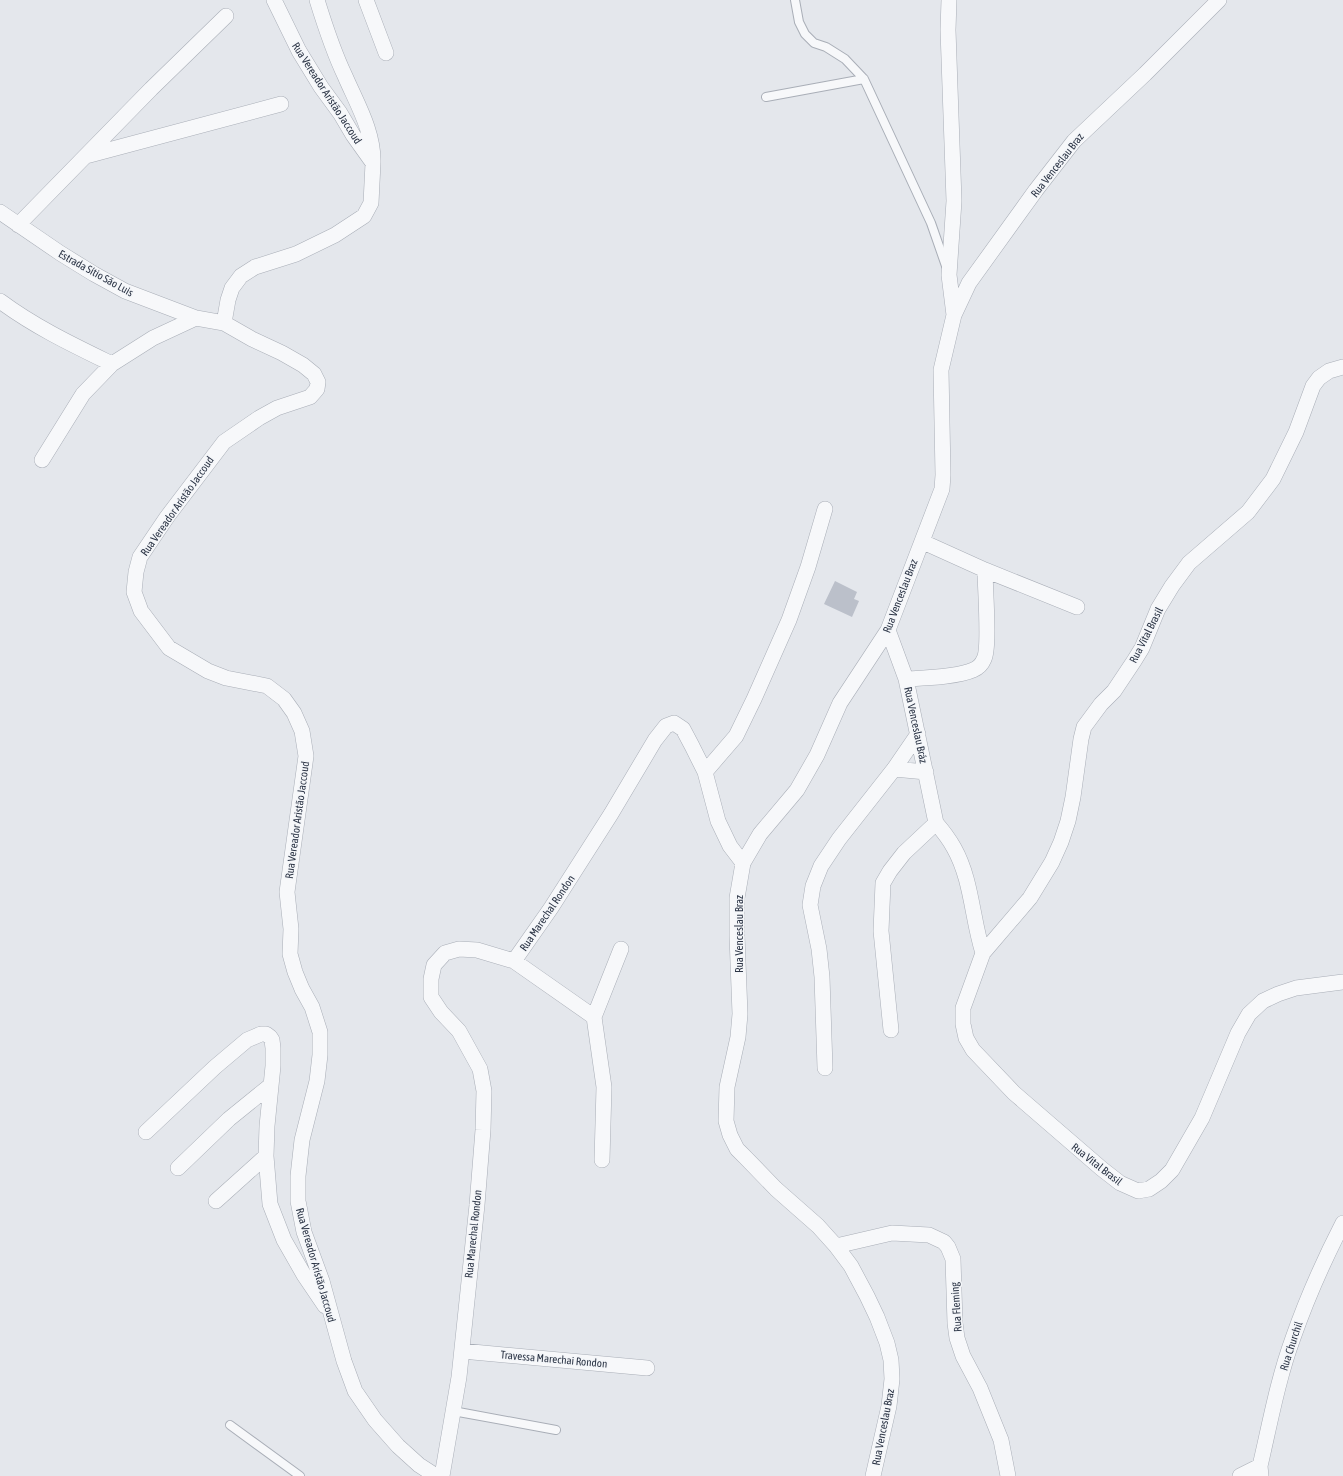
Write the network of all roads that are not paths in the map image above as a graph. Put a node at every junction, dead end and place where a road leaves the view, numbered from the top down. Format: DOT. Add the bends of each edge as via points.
graph roads {
  1 [pos="274,0"];
  2 [pos="317,0"];
  3 [pos="366,0"];
  4 [pos="795,0"];
  5 [pos="949,0"];
  6 [pos="1219,0"];
  7 [pos="226,16"];
  8 [pos="386,53"];
  9 [pos="864,79"];
  10 [pos="766,97"];
  11 [pos="281,104"];
  12 [pos="86,156"];
  13 [pos="373,163"];
  14 [pos="0,212"];
  15 [pos="18,225"];
  16 [pos="949,275"];
  17 [pos="0,301"];
  18 [pos="954,315"];
  19 [pos="196,318"];
  20 [pos="224,322"];
  21 [pos="112,364"];
  22 [pos="1343,367"];
  23 [pos="42,460"];
  24 [pos="825,509"];
  25 [pos="923,542"];
  26 [pos="985,570"];
  27 [pos="1077,607"];
  28 [pos="888,630"];
  29 [pos="906,678"];
  30 [pos="918,734"];
  31 [pos="894,769"];
  32 [pos="705,772"];
  33 [pos="926,772"];
  34 [pos="936,823"];
  35 [pos="743,863"];
  36 [pos="621,949"];
  37 [pos="982,953"];
  38 [pos="514,961"];
  39 [pos="1343,982"];
  40 [pos="594,1017"];
  41 [pos="892,1030"];
  42 [pos="825,1068"];
  43 [pos="271,1085"];
  44 [pos="146,1132"];
  45 [pos="266,1156"];
  46 [pos="602,1160"];
  47 [pos="178,1168"];
  48 [pos="216,1201"];
  49 [pos="1343,1223"];
  50 [pos="836,1246"];
  51 [pos="331,1315"];
  52 [pos="462,1351"];
  53 [pos="647,1368"];
  54 [pos="453,1411"];
  55 [pos="230,1426"];
  56 [pos="556,1430"];
  57 [pos="1260,1471"];
  58 [pos="300,1476"];
  59 [pos="436,1476"];
  60 [pos="442,1476"];
  61 [pos="873,1476"];
  62 [pos="1008,1476"];
  63 [pos="1240,1476"];
  1 -- 13 [label="street, Rua Vereador Aristão Jaccoud" via="299,51"];
  2 -- 13 [label="street, Rua Vereador Aristão Jaccoud" via="326,33 371,138"];
  3 -- 8 [label="street"];
  4 -- 9 [label="lane, Rua Venceslau Braz" via="805,34 814,43 845,59"];
  5 -- 16 [label="street, Rua Venceslau Braz" via="954,201"];
  6 -- 18 [label="street, Rua Venceslau Braz" via="1074,141 970,283"];
  7 -- 12 [label="street"];
  9 -- 10 [label="lane"];
  9 -- 16 [label="lane, Rua Venceslau Braz" via="932,223"];
  11 -- 12 [label="street"];
  12 -- 15 [label="street"];
  13 -- 20 [label="street, Rua Vereador Aristão Jaccoud" via="371,203 364,216 335,235 296,254 255,267 242,276 232,288"];
  14 -- 15 [label="street, Estrada Sítio São Luis"];
  15 -- 19 [label="street, Estrada Sítio São Luis" via="125,291"];
  16 -- 18 [label="street, Rua Venceslau Braz"];
  17 -- 21 [label="street" via="61,339"];
  18 -- 25 [label="street, Rua Venceslau Braz" via="941,370 942,489"];
  19 -- 20 [label="street, Estrada Sítio São Luis"];
  19 -- 21 [label="street" via="153,338"];
  20 -- 51 [label="street, Rua Vereador Aristão Jaccoud" via="303,365 314,374 318,382 317,389 310,397 277,408 259,418 224,442 140,557 134,592 141,611 169,648 208,671 226,678 267,686 284,699 302,731 306,756 287,892 291,928 290,954 320,1032 320,1055 317,1081 302,1140 298,1201 304,1232"];
  21 -- 23 [label="street" via="83,394"];
  22 -- 37 [label="street, Rua Vital Brasil" via="1318,378 1312,386 1296,432 1273,480 1248,512 1189,563 1158,609 1134,661 1114,691 1100,704 1084,727 1068,821 1052,862 1030,898"];
  24 -- 32 [label="street" via="789,620 754,699 736,736"];
  25 -- 26 [label="street"];
  25 -- 28 [label="street, Rua Venceslau Braz" via="915,556"];
  26 -- 27 [label="street"];
  26 -- 29 [label="street" via="987,643 985,659 980,666 963,673"];
  28 -- 29 [label="street, Rua Venceslau Bráz"];
  28 -- 35 [label="street, Rua Venceslau Braz" via="840,703 817,755 797,790 760,834"];
  29 -- 30 [label="street, Rua Venceslau Bráz"];
  30 -- 31 [label="street"];
  30 -- 33 [label="street, Rua Venceslau Bráz"];
  31 -- 33 [label="street"];
  31 -- 42 [label="street" via="839,839 821,866 813,886 810,905 820,956"];
  32 -- 35 [label="street, Rua Marechal Rondon" via="718,821 730,846"];
  32 -- 38 [label="street, Rua Marechal Rondon" via="683,728 674,723 666,726 551,908"];
  33 -- 34 [label="street, Rua Venceslau Bráz"];
  34 -- 37 [label="street" via="950,840 961,863"];
  34 -- 41 [label="street" via="904,853 890,870 884,883 881,931"];
  35 -- 50 [label="street, Rua Venceslau Braz" via="737,898 740,1014 738,1037 727,1088 726,1121 737,1149"];
  36 -- 40 [label="street"];
  37 -- 39 [label="street, Rua Vital Brasil" via="963,1008 962,1024 973,1050 1014,1093 1080,1151 1120,1183 1138,1191 1149,1190 1172,1170 1202,1118 1238,1033 1250,1014 1263,1001 1278,994 1296,988"];
  38 -- 40 [label="street"];
  38 -- 52 [label="street, Rua Marechal Rondon" via="477,950 459,949 445,953 434,965 431,979 431,997 440,1012 460,1031 480,1069 484,1092 477,1205"];
  40 -- 46 [label="street" via="604,1087"];
  43 -- 44 [label="street" via="272,1040 266,1034 261,1034 247,1040"];
  43 -- 45 [label="street"];
  43 -- 47 [label="street" via="229,1119"];
  45 -- 48 [label="street"];
  45 -- 51 [label="street" via="270,1204 284,1240"];
  49 -- 57 [label="street, Rua Churchil" via="1321,1265 1292,1339"];
  50 -- 61 [label="street, Rua Venceslau Braz" via="868,1296 891,1360 889,1406"];
  50 -- 62 [label="street, Rua Fleming" via="898,1234 929,1235 944,1242 948,1247 953,1259 955,1323 958,1338 963,1356 980,1388 998,1434"];
  51 -- 59 [label="street, Rua Vereador Aristão Jaccoud" via="355,1391 375,1420 398,1446"];
  52 -- 53 [label="street, Travessa Marechai Rondon"];
  52 -- 54 [label="street, Rua Marechal Rondon"];
  54 -- 56 [label="lane"];
  54 -- 60 [label="street, Rua Marechal Rondon"];
  55 -- 58 [label="lane"];
  57 -- 63 [label="street"];
}
